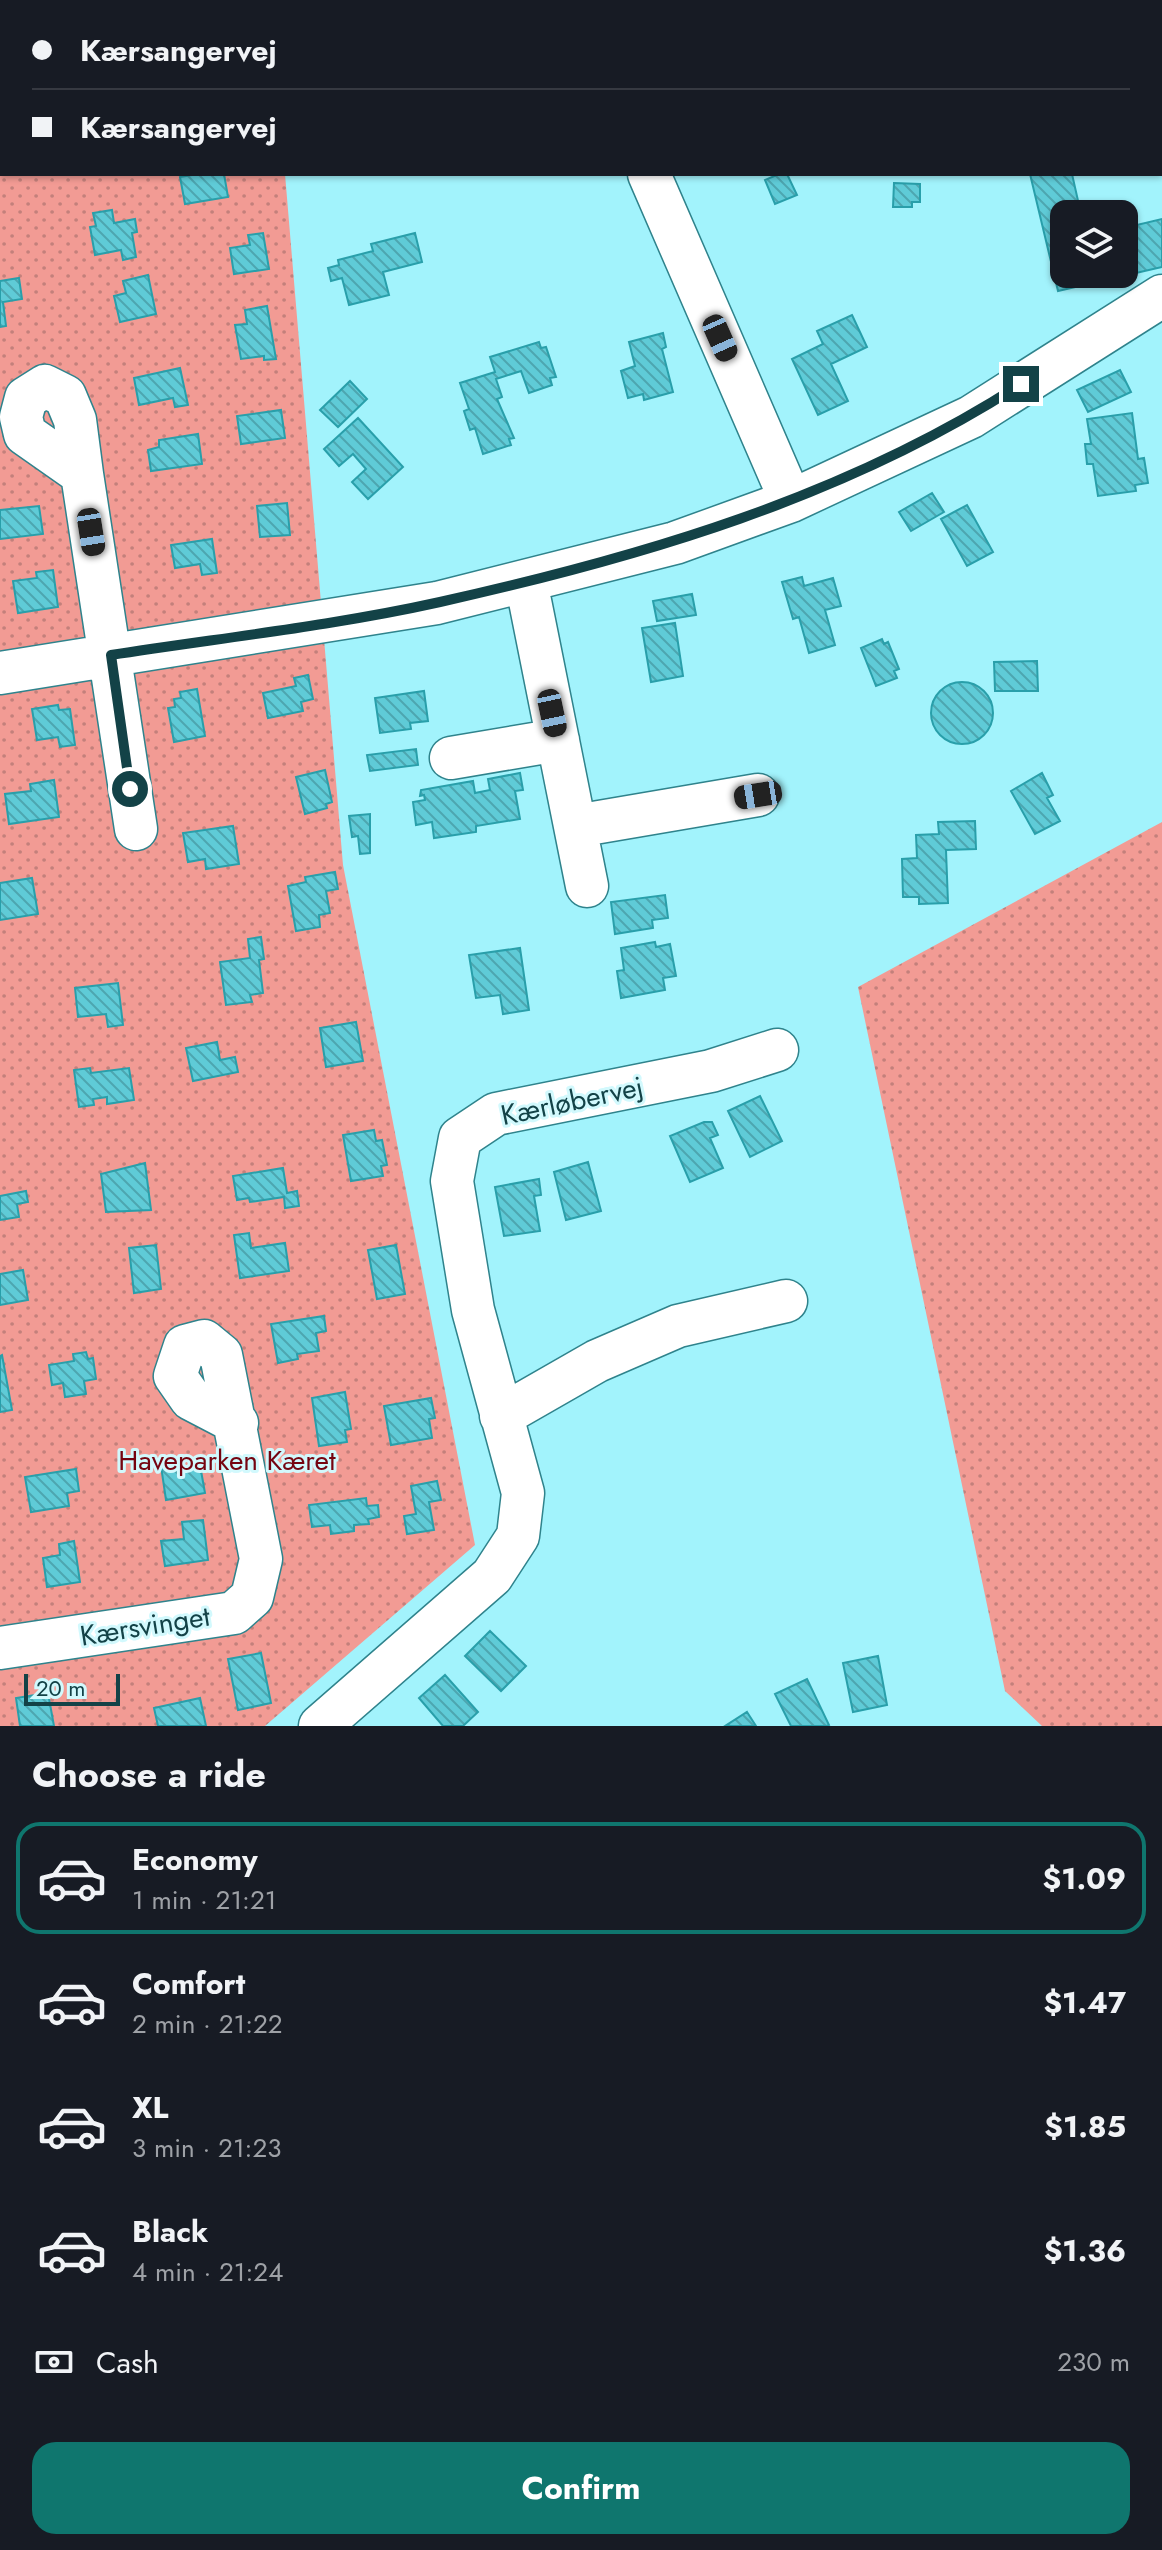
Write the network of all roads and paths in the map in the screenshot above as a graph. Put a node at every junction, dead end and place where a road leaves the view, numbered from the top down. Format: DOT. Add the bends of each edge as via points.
graph roads {
  1 [pos="650,176"];
  2 [pos="1162,296"];
  3 [pos="82,474"];
  4 [pos="791,501"];
  5 [pos="526,581"];
  6 [pos="111,655"];
  7 [pos="0,673"];
  8 [pos="558,740"];
  9 [pos="451,758"];
  10 [pos="758,795"];
  11 [pos="576,826"];
  12 [pos="136,829"];
  13 [pos="587,886"];
  14 [pos="777,1050"];
  15 [pos="786,1301"];
  16 [pos="501,1416"];
  17 [pos="237,1423"];
  18 [pos="0,1648"];
  19 [pos="320,1726"];
  1 -- 4 [label="street"];
  2 -- 4 [label="street" via="971,417"];
  3 -- 6 [label="street"];
  4 -- 5 [label="street" via="675,543"];
  5 -- 6 [label="street" via="437,603"];
  5 -- 8 [label="street"];
  6 -- 7 [label="street"];
  6 -- 12 [label="street"];
  8 -- 9 [label="street"];
  8 -- 11 [label="street"];
  10 -- 11 [label="street"];
  11 -- 13 [label="street"];
  14 -- 16 [label="street, Kærløbervej" via="711,1071 496,1114 460,1138 452,1181 473,1310"];
  15 -- 16 [label="street" via="678,1326 597,1361"];
  16 -- 19 [label="street, Kærløbervej" via="523,1493 518,1536 492,1576"];
  17 -- 18 [label="street, Kærsvinget" via="261,1559 252,1597 234,1613"];
}
